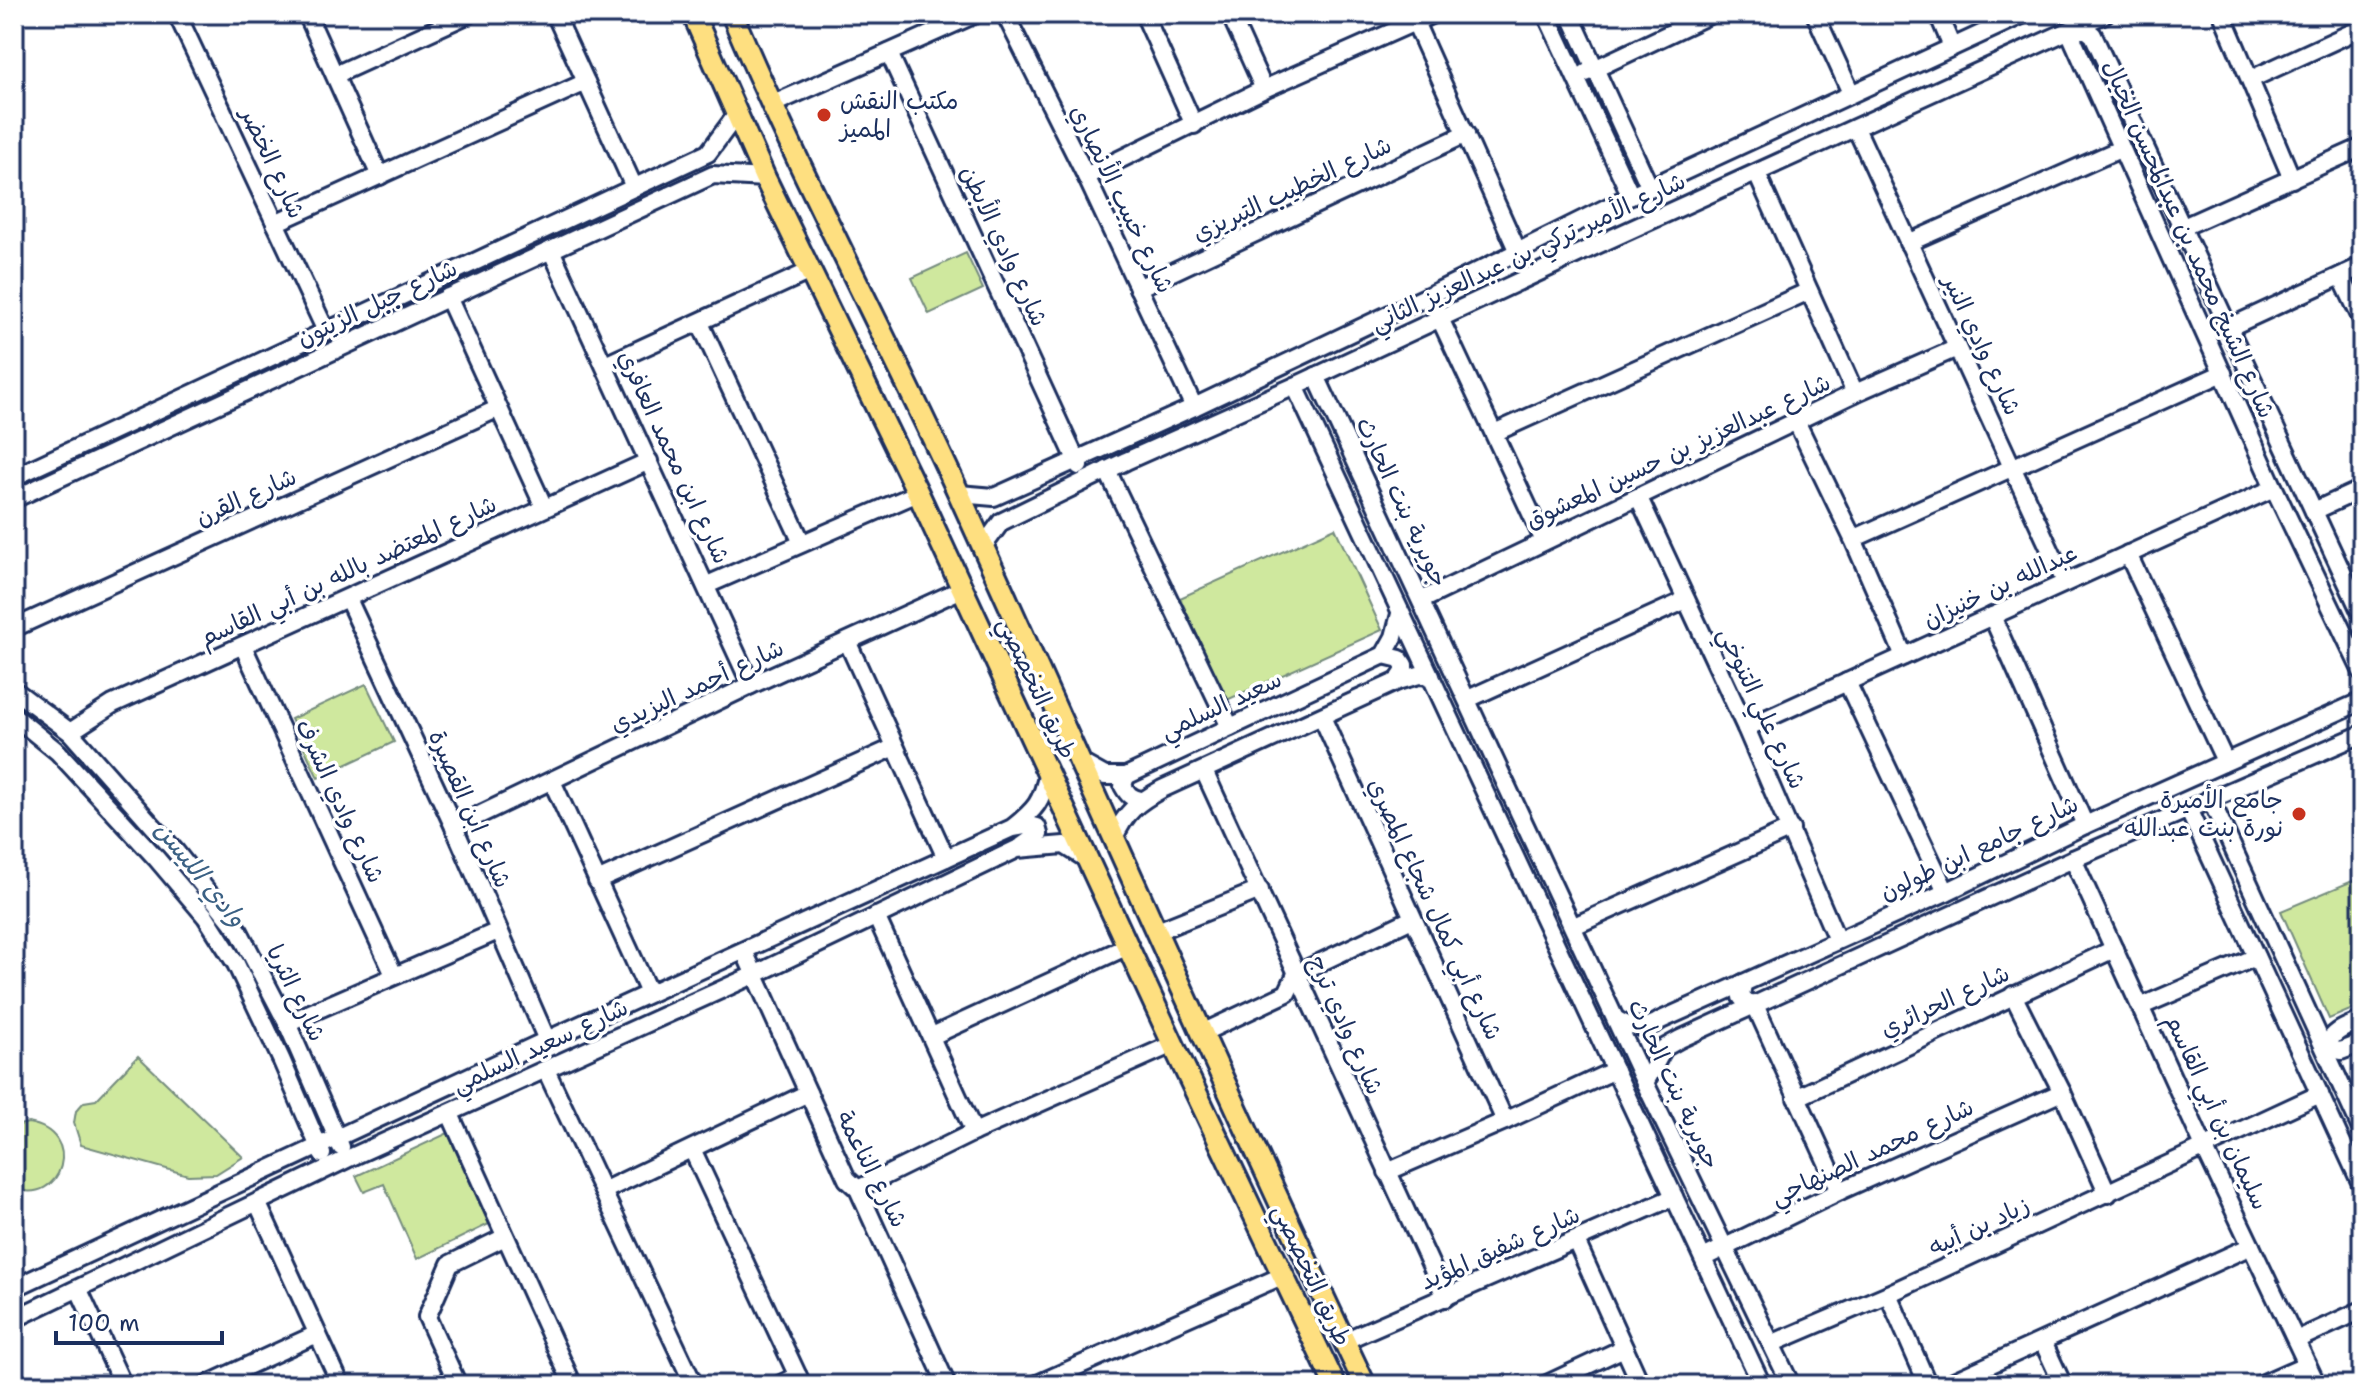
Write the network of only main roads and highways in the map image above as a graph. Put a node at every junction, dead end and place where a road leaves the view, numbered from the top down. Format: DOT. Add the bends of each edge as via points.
graph roads {
  1 [pos="693,14"];
  2 [pos="732,14"];
  3 [pos="1335,1385"];
  4 [pos="1365,1385"];
  1 -- 3 [label="main road, طريق التخصصي" via="765,178"];
  2 -- 4 [label="main road, طريق التخصصي" via="959,494"];
}
